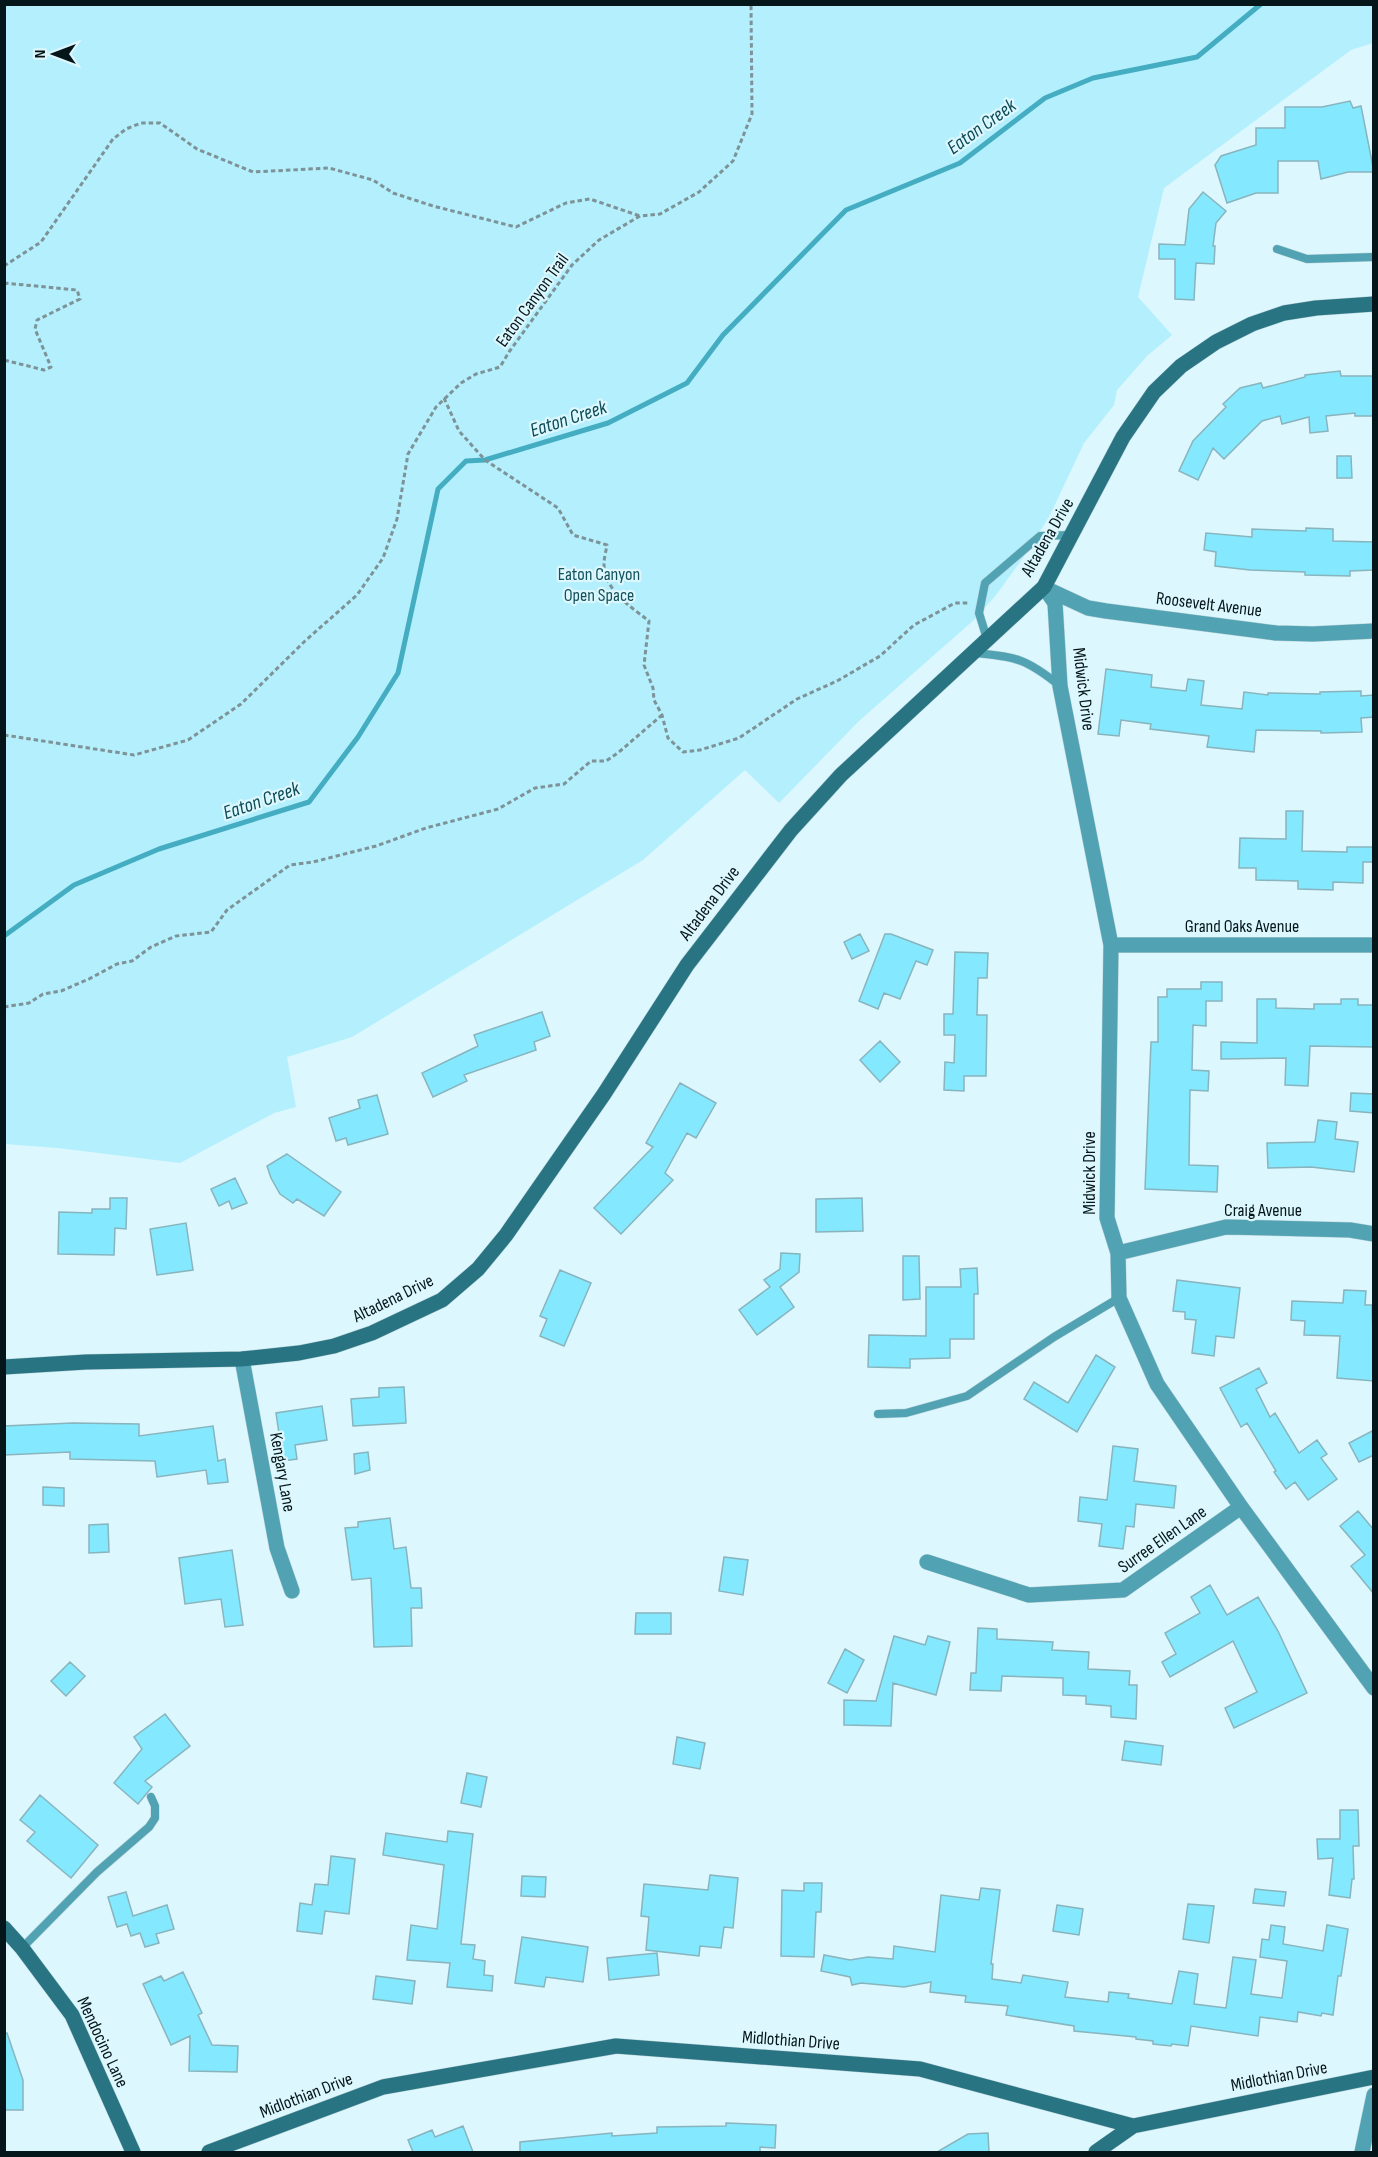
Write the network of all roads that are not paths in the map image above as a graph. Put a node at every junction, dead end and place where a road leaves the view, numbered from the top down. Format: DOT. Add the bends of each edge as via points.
graph roads {
  1 [pos="1277,249"];
  2 [pos="1374,257"];
  3 [pos="1374,304"];
  4 [pos="1073,536"];
  5 [pos="1044,587"];
  6 [pos="1374,631"];
  7 [pos="987,639"];
  8 [pos="971,653"];
  9 [pos="1060,687"];
  10 [pos="1111,945"];
  11 [pos="1374,945"];
  12 [pos="1374,1234"];
  13 [pos="1118,1253"];
  14 [pos="1119,1298"];
  15 [pos="242,1359"];
  16 [pos="4,1367"];
  17 [pos="878,1414"];
  18 [pos="1240,1507"];
  19 [pos="927,1562"];
  20 [pos="292,1591"];
  21 [pos="1374,1688"];
  22 [pos="152,1797"];
  23 [pos="4,1928"];
  24 [pos="22,1948"];
  25 [pos="1374,2077"];
  26 [pos="1374,2095"];
  27 [pos="1133,2126"];
  28 [pos="133,2152"];
  29 [pos="209,2152"];
  30 [pos="1096,2152"];
  31 [pos="1362,2152"];
  1 -- 2 [label="lane" via="1307,259"];
  3 -- 4 [label="main road, Altadena Drive" via="1284,313 1252,324 1181,366 1154,392 1123,437"];
  4 -- 5 [label="main road, Altadena Drive"];
  4 -- 7 [label="lane" via="1040,536 985,583 979,613"];
  5 -- 6 [label="street, Roosevelt Avenue" via="1088,608 1106,611 1276,633"];
  5 -- 7 [label="main road, Altadena Drive"];
  5 -- 9 [label="street, Midwick Drive" via="1055,603"];
  7 -- 8 [label="main road, Altadena Drive"];
  8 -- 9 [label="lane" via="1021,660"];
  8 -- 15 [label="main road, Altadena Drive" via="841,775 769,856 687,965 604,1094 478,1269 442,1300 372,1333 334,1346"];
  9 -- 10 [label="street, Midwick Drive"];
  10 -- 11 [label="street, Grand Oaks Avenue"];
  10 -- 13 [label="street, Midwick Drive" via="1107,1218"];
  12 -- 13 [label="street, Craig Avenue" via="1226,1227"];
  13 -- 14 [label="street, Midwick Drive"];
  14 -- 17 [label="lane" via="967,1396 906,1413"];
  14 -- 18 [label="street, Midwick Drive" via="1156,1384"];
  15 -- 16 [label="main road, Altadena Drive"];
  15 -- 20 [label="street, Kengary Lane" via="277,1548"];
  18 -- 19 [label="street, Surree Ellen Lane" via="1123,1590 1029,1595"];
  18 -- 21 [label="street, Midwick Drive"];
  22 -- 24 [label="lane" via="155,1818 149,1827 97,1872"];
  23 -- 24 [label="main road, Mendocino Lane"];
  24 -- 28 [label="main road, Mendocino Lane" via="72,2015"];
  25 -- 27 [label="main road, Midlothian Drive"];
  26 -- 31 [label="street"];
  27 -- 29 [label="main road, Midlothian Drive" via="920,2069 616,2046 383,2087"];
  27 -- 30 [label="main road"];
}
